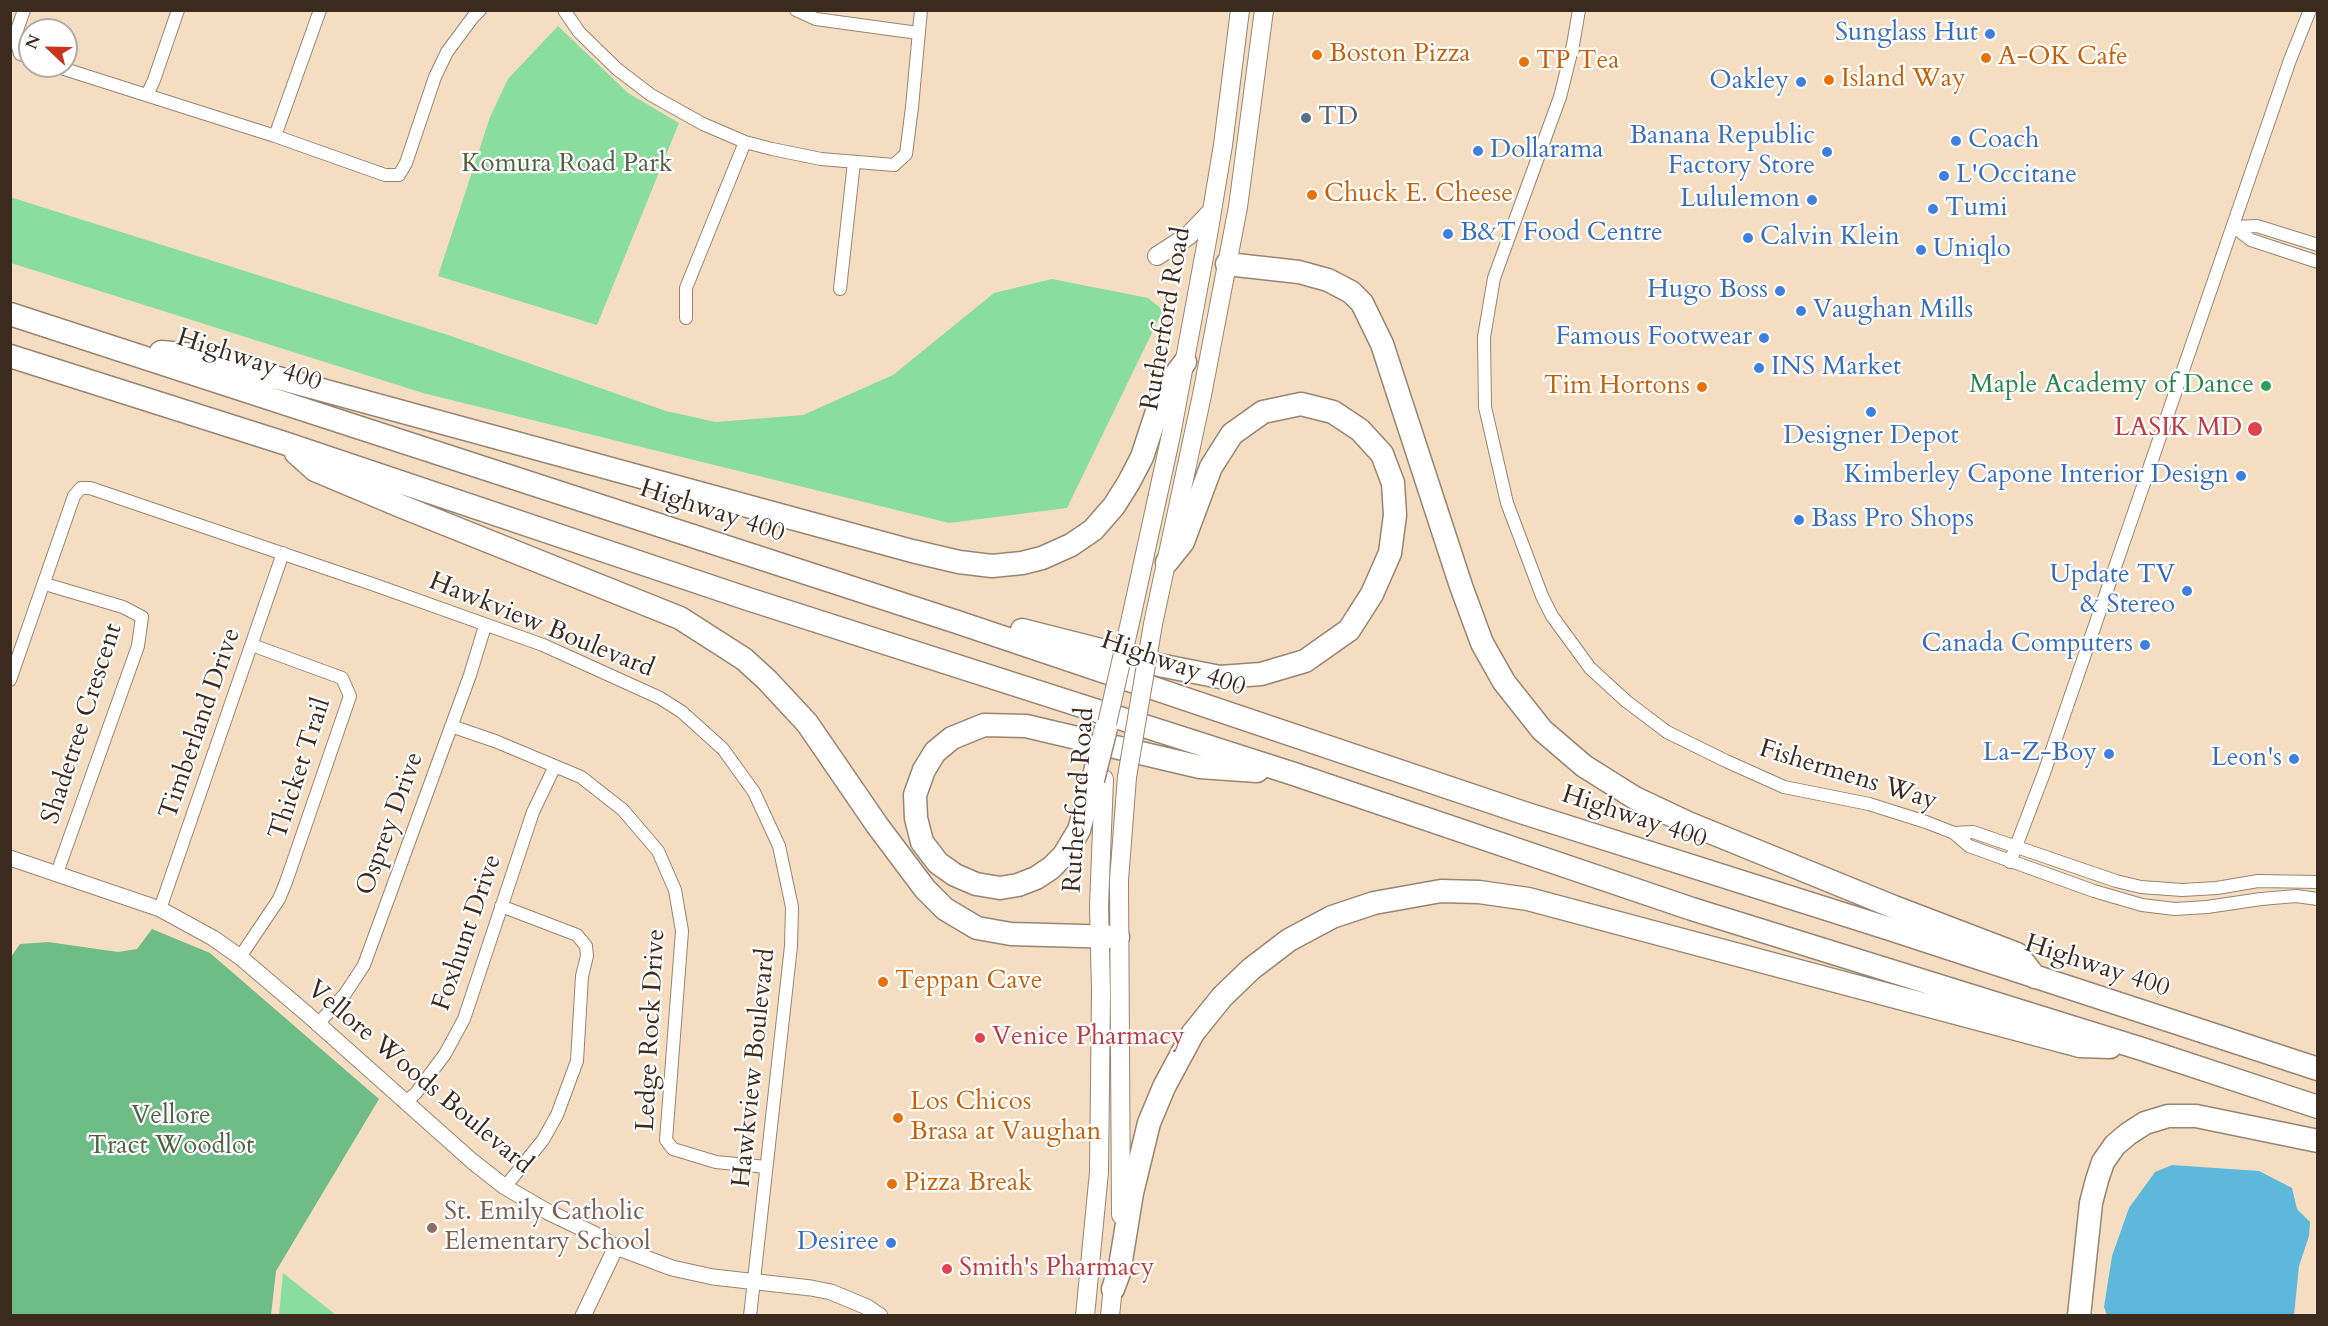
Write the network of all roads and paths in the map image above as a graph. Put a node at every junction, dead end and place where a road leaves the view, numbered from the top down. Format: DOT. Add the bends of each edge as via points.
graph roads {
  1 [pos="178,10"];
  2 [pos="320,10"];
  3 [pos="480,10"];
  4 [pos="564,10"];
  5 [pos="796,10"];
  6 [pos="921,10"];
  7 [pos="1240,10"];
  8 [pos="1264,10"];
  9 [pos="1579,10"];
  10 [pos="2310,10"];
  11 [pos="18,27"];
  12 [pos="918,33"];
  13 [pos="18,47"];
  14 [pos="78,73"];
  15 [pos="147,95"];
  16 [pos="275,136"];
  17 [pos="745,142"];
  18 [pos="854,162"];
  19 [pos="1212,211"];
  20 [pos="2234,227"];
  21 [pos="2318,245"];
  22 [pos="1157,256"];
  23 [pos="2318,262"];
  24 [pos="1227,264"];
  25 [pos="1202,268"];
  26 [pos="840,290"];
  27 [pos="10,314"];
  28 [pos="686,318"];
  29 [pos="118,348"];
  30 [pos="10,356"];
  31 [pos="1185,362"];
  32 [pos="284,443"];
  33 [pos="283,553"];
  34 [pos="1167,562"];
  35 [pos="45,584"];
  36 [pos="957,622"];
  37 [pos="485,626"];
  38 [pos="252,645"];
  39 [pos="10,680"];
  40 [pos="451,726"];
  41 [pos="1106,728"];
  42 [pos="555,766"];
  43 [pos="1294,774"];
  44 [pos="1098,779"];
  45 [pos="1954,833"];
  46 [pos="2016,847"];
  47 [pos="10,858"];
  48 [pos="2010,862"];
  49 [pos="57,873"];
  50 [pos="2318,882"];
  51 [pos="2318,898"];
  52 [pos="501,906"];
  53 [pos="160,909"];
  54 [pos="1109,937"];
  55 [pos="240,957"];
  56 [pos="2035,977"];
  57 [pos="317,1025"];
  58 [pos="2142,1048"];
  59 [pos="2318,1069"];
  60 [pos="406,1102"];
  61 [pos="2318,1107"];
  62 [pos="2318,1141"];
  63 [pos="766,1167"];
  64 [pos="505,1187"];
  65 [pos="616,1247"];
  66 [pos="754,1282"];
  67 [pos="1113,1289"];
  68 [pos="583,1316"];
  69 [pos="750,1316"];
  70 [pos="880,1316"];
  71 [pos="1085,1316"];
  72 [pos="1110,1316"];
  73 [pos="2079,1316"];
  1 -- 15 [label="street"];
  2 -- 16 [label="street"];
  3 -- 16 [label="street" via="447,52 399,175 385,175"];
  4 -- 17 [label="street" via="579,32 640,87 703,124"];
  5 -- 12 [label="street" via="816,19"];
  6 -- 12 [label="street"];
  7 -- 19 [label="main road, Rutherford Road"];
  8 -- 24 [label="main road, Rutherford Road"];
  9 -- 45 [label="street, Fishermens Way" via="1560,97 1494,278 1484,337 1485,407 1495,458 1507,503 1542,596 1590,668 1667,732 1784,786 1879,807"];
  10 -- 20 [label="street"];
  11 -- 13 [label="street"];
  12 -- 18 [label="street" via="906,154 894,165"];
  14 -- 15 [label="street"];
  15 -- 16 [label="street"];
  17 -- 18 [label="street" via="821,159"];
  17 -- 28 [label="street" via="686,288"];
  18 -- 26 [label="street"];
  19 -- 22 [label="main road" via="1188,236"];
  19 -- 25 [label="main road, Rutherford Road"];
  20 -- 21 [label="street" via="2257,226"];
  20 -- 23 [label="street" via="2252,240"];
  20 -- 46 [label="street"];
  24 -- 25 [label="main road"];
  24 -- 34 [label="main road, Rutherford Road"];
  24 -- 56 [label="highway" via="1299,272 1328,280 1362,303 1382,344 1482,643 1504,682 1542,730 1584,766 1635,798 1688,823 2017,954"];
  25 -- 31 [label="main road, Rutherford Road"];
  27 -- 29 [label="highway, Highway 400"];
  29 -- 31 [label="highway" via="194,355 901,548 992,566 1042,558 1093,530 1129,482 1142,457 1164,390"];
  29 -- 36 [label="highway, Highway 400"];
  30 -- 32 [label="highway"];
  31 -- 41 [label="main road, Rutherford Road, bridge"];
  32 -- 43 [label="highway" via="759,603"];
  32 -- 54 [label="highway" via="315,470 680,618 744,659 807,723 877,825 945,909 977,928 1011,934"];
  33 -- 35 [label="street, Hawkview Boulevard" via="103,491 81,489 74,496"];
  33 -- 37 [label="street, Hawkview Boulevard"];
  33 -- 38 [label="street, Timberland Drive"];
  34 -- 36 [label="highway" via="1183,542 1211,467 1232,434 1263,412 1301,404 1333,412 1360,430 1382,454 1393,483 1395,515 1390,553 1372,594 1349,630 1305,661 1261,674 1220,677 1015,628"];
  34 -- 54 [label="main road, Rutherford Road, bridge" via="1127,777 1119,880"];
  35 -- 39 [label="street"];
  35 -- 49 [label="street, Shadetree Crescent" via="123,607 142,617 138,646"];
  36 -- 56 [label="highway, Highway 400" via="1524,813"];
  37 -- 40 [label="street, Osprey Drive"];
  37 -- 63 [label="street, Hawkview Boulevard" via="543,645 682,711 723,749 754,792 779,846 792,907"];
  38 -- 53 [label="street, Timberland Drive"];
  38 -- 55 [label="street, Thicket Trail" via="342,678 350,696 279,899"];
  40 -- 42 [label="street, Ledge Rock Drive"];
  40 -- 57 [label="street, Osprey Drive" via="363,965 345,994"];
  41 -- 44 [label="highway, bridge"];
  42 -- 52 [label="street, Foxhunt Drive" via="533,812"];
  42 -- 63 [label="street, Ledge Rock Drive" via="581,777 623,810 658,851 675,890 682,931 666,1140 673,1149 696,1157"];
  43 -- 44 [label="highway" via="1200,767 1026,726 984,725 952,738 935,752 924,770 915,795 922,842 938,863 955,875 1000,888 1018,885 1036,878 1064,855 1079,830"];
  43 -- 58 [label="highway" via="1692,909"];
  44 -- 54 [label="main road, Rutherford Road" via="1099,906"];
  45 -- 46 [label="street, Fishermens Way" via="1973,832"];
  45 -- 48 [label="street, Fishermens Way" via="1969,846"];
  46 -- 48 [label="street"];
  46 -- 50 [label="street, Fishermens Way" via="2141,887 2182,890 2258,881"];
  47 -- 49 [label="street, Vellore Woods Boulevard"];
  48 -- 51 [label="street, Fishermens Way" via="2094,891 2175,909 2296,896"];
  49 -- 53 [label="street, Vellore Woods Boulevard"];
  52 -- 60 [label="street, Foxhunt Drive" via="456,1037"];
  52 -- 64 [label="street" via="577,935 586,946 587,956 582,976 577,1061 543,1140"];
  53 -- 55 [label="street, Vellore Woods Boulevard"];
  54 -- 67 [label="main road, Rutherford Road" via="1122,1093 1121,1216"];
  54 -- 71 [label="main road, Rutherford Road" via="1099,1172"];
  55 -- 57 [label="street, Vellore Woods Boulevard"];
  56 -- 59 [label="highway, Highway 400"];
  57 -- 60 [label="street, Vellore Woods Boulevard"];
  58 -- 61 [label="highway"];
  58 -- 67 [label="highway" via="2080,1046 1528,899 1441,891 1374,903 1332,916 1289,940 1222,997 1193,1033 1149,1123"];
  60 -- 64 [label="street, Vellore Woods Boulevard"];
  62 -- 73 [label="highway" via="2196,1116 2168,1116 2145,1123 2128,1134 2103,1162 2097,1180"];
  63 -- 66 [label="street, Hawkview Boulevard"];
  64 -- 65 [label="street, Vellore Woods Boulevard"];
  65 -- 66 [label="street, Vellore Woods Boulevard" via="689,1273"];
  65 -- 68 [label="street"];
  66 -- 69 [label="street, Hawkview Boulevard"];
  66 -- 70 [label="street, Vellore Woods Boulevard" via="831,1292"];
  67 -- 72 [label="main road, Rutherford Road"];
}
